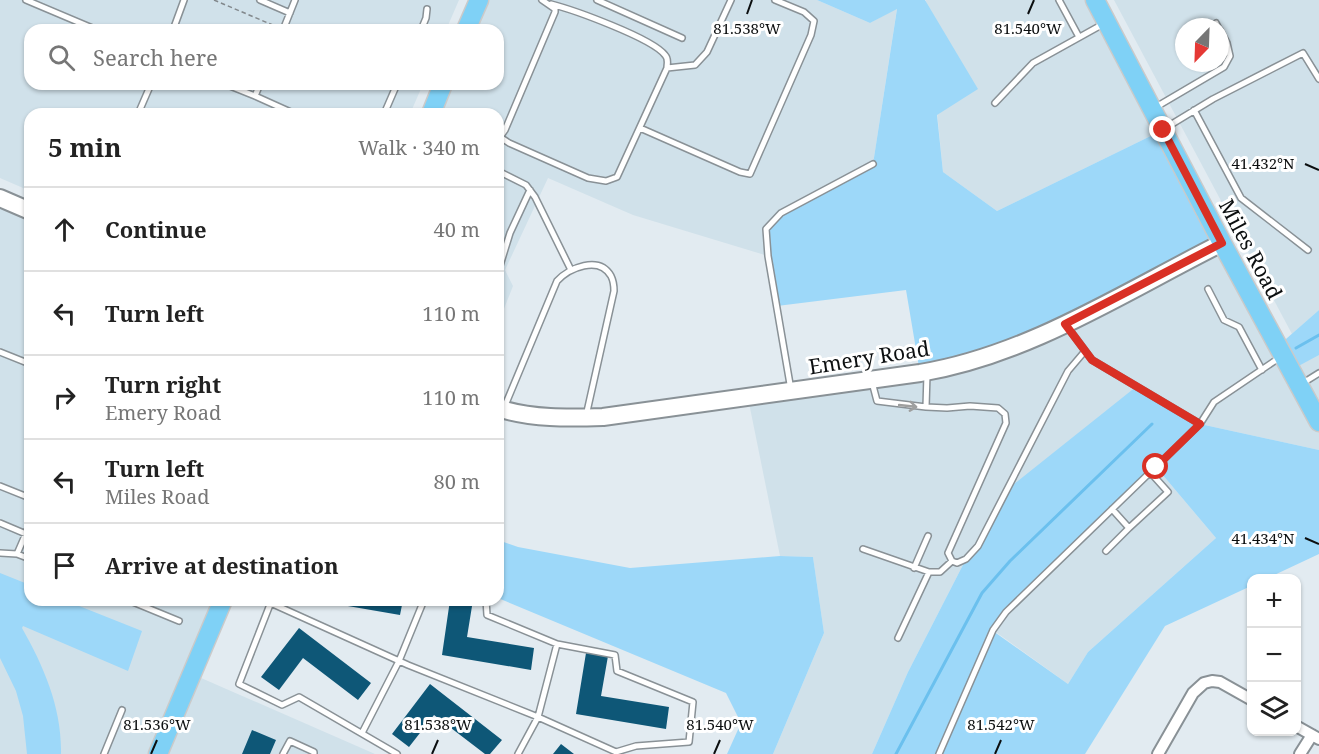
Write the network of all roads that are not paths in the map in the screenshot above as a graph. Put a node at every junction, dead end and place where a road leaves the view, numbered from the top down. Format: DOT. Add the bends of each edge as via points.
graph roads {
  1 [pos="26,0"];
  2 [pos="184,0"];
  3 [pos="260,0"];
  4 [pos="296,0"];
  5 [pos="479,0"];
  6 [pos="542,0"];
  7 [pos="597,0"];
  8 [pos="731,0"];
  9 [pos="775,0"];
  10 [pos="1095,0"];
  11 [pos="1062,1"];
  12 [pos="550,3"];
  13 [pos="427,9"];
  14 [pos="290,13"];
  15 [pos="1106,22"];
  16 [pos="83,24"];
  17 [pos="175,24"];
  18 [pos="285,24"];
  19 [pos="424,24"];
  20 [pos="469,24"];
  21 [pos="1079,37"];
  22 [pos="682,38"];
  23 [pos="667,68"];
  24 [pos="1215,72"];
  25 [pos="1319,79"];
  26 [pos="148,90"];
  27 [pos="240,90"];
  28 [pos="258,90"];
  29 [pos="394,90"];
  30 [pos="441,90"];
  31 [pos="255,96"];
  32 [pos="994,103"];
  33 [pos="141,108"];
  34 [pos="282,108"];
  35 [pos="387,108"];
  36 [pos="435,108"];
  37 [pos="1152,109"];
  38 [pos="1194,110"];
  39 [pos="504,126"];
  40 [pos="640,128"];
  41 [pos="1163,130"];
  42 [pos="504,140"];
  43 [pos="873,164"];
  44 [pos="504,174"];
  45 [pos="530,190"];
  46 [pos="0,198"];
  47 [pos="24,208"];
  48 [pos="1222,243"];
  49 [pos="1308,250"];
  50 [pos="504,252"];
  51 [pos="571,270"];
  52 [pos="1208,288"];
  53 [pos="1065,324"];
  54 [pos="1085,351"];
  55 [pos="0,352"];
  56 [pos="1283,356"];
  57 [pos="24,362"];
  58 [pos="1263,370"];
  59 [pos="927,372"];
  60 [pos="1319,373"];
  61 [pos="872,380"];
  62 [pos="1299,385"];
  63 [pos="792,391"];
  64 [pos="504,402"];
  65 [pos="926,407"];
  66 [pos="504,409"];
  67 [pos="586,418"];
  68 [pos="1319,422"];
  69 [pos="1200,424"];
  70 [pos="1150,472"];
  71 [pos="0,486"];
  72 [pos="24,496"];
  73 [pos="1112,509"];
  74 [pos="0,523"];
  75 [pos="1130,528"];
  76 [pos="24,533"];
  77 [pos="928,536"];
  78 [pos="24,538"];
  79 [pos="863,549"];
  80 [pos="1106,551"];
  81 [pos="0,553"];
  82 [pos="17,554"];
  83 [pos="24,557"];
  84 [pos="952,561"];
  85 [pos="914,568"];
  86 [pos="929,572"];
  87 [pos="143,606"];
  88 [pos="220,606"];
  89 [pos="269,606"];
  90 [pos="280,606"];
  91 [pos="422,606"];
  92 [pos="486,606"];
  93 [pos="179,621"];
  94 [pos="898,638"];
  95 [pos="557,644"];
  96 [pos="399,661"];
  97 [pos="1247,698"];
  98 [pos="122,710"];
  99 [pos="538,717"];
  100 [pos="1301,729"];
  101 [pos="362,733"];
  102 [pos="1316,737"];
  103 [pos="616,753"];
  104 [pos="104,754"];
  105 [pos="158,754"];
  106 [pos="283,754"];
  107 [pos="314,754"];
  108 [pos="397,754"];
  109 [pos="518,754"];
  110 [pos="939,754"];
  111 [pos="1158,754"];
  112 [pos="1300,754"];
  1 -- 16 [label="lane"];
  2 -- 17 [label="lane"];
  3 -- 14 [label="lane"];
  4 -- 14 [label="lane"];
  5 -- 20 [label="main road"];
  6 -- 12 [label="lane"];
  7 -- 22 [label="lane"];
  8 -- 23 [label="lane" via="707,52 695,65"];
  9 -- 40 [label="lane" via="804,12 814,21 750,174"];
  10 -- 15 [label="main road, Miles Road"];
  11 -- 21 [label="lane"];
  12 -- 23 [label="lane" via="578,11 649,43 665,53"];
  12 -- 39 [label="lane" via="555,12"];
  13 -- 19 [label="lane"];
  14 -- 18 [label="lane"];
  15 -- 21 [label="lane"];
  15 -- 37 [label="main road, Miles Road"];
  21 -- 32 [label="lane" via="1033,63"];
  23 -- 40 [label="lane"];
  24 -- 37 [label="lane"];
  25 -- 38 [label="lane" via="1303,52"];
  26 -- 33 [label="lane"];
  27 -- 31 [label="lane"];
  28 -- 31 [label="lane"];
  29 -- 35 [label="lane"];
  30 -- 36 [label="main road"];
  31 -- 34 [label="lane"];
  37 -- 41 [label="main road, Miles Road"];
  38 -- 41 [label="lane"];
  38 -- 49 [label="lane" via="1241,198"];
  40 -- 42 [label="lane" via="617,177 606,181 588,178"];
  41 -- 48 [label="main road, Miles Road"];
  43 -- 63 [label="lane" via="781,213 766,229"];
  44 -- 45 [label="lane"];
  45 -- 50 [label="lane"];
  45 -- 51 [label="lane"];
  46 -- 47 [label="street"];
  48 -- 53 [label="street, Emery Road"];
  48 -- 56 [label="main road, Miles Road"];
  51 -- 64 [label="lane" via="557,281"];
  51 -- 67 [label="lane" via="596,265 603,268 612,277 614,291"];
  52 -- 58 [label="lane" via="1224,320 1239,327"];
  53 -- 54 [label="lane"];
  53 -- 59 [label="street, Emery Road" via="996,354"];
  54 -- 69 [label="lane" via="1092,360"];
  54 -- 84 [label="lane" via="1068,371 978,546 966,559"];
  55 -- 57 [label="lane"];
  56 -- 58 [label="lane"];
  56 -- 62 [label="main road, Miles Road"];
  58 -- 69 [label="lane" via="1214,402"];
  59 -- 61 [label="street, Emery Road"];
  59 -- 65 [label="lane"];
  60 -- 62 [label="lane"];
  61 -- 63 [label="street, Emery Road"];
  61 -- 65 [label="lane, one-way" via="877,401"];
  62 -- 68 [label="main road, Miles Road"];
  63 -- 67 [label="street, Emery Road"];
  65 -- 84 [label="lane" via="998,408 1005,414 1006,423 948,553"];
  66 -- 67 [label="street, Emery Road"];
  69 -- 70 [label="lane"];
  70 -- 73 [label="lane"];
  70 -- 75 [label="lane" via="1168,492"];
  71 -- 72 [label="lane"];
  73 -- 75 [label="lane"];
  73 -- 110 [label="lane" via="1006,612 993,630"];
  74 -- 76 [label="lane"];
  75 -- 80 [label="lane"];
  77 -- 85 [label="lane"];
  78 -- 82 [label="lane"];
  79 -- 85 [label="lane"];
  81 -- 82 [label="lane"];
  82 -- 83 [label="lane"];
  84 -- 86 [label="lane" via="940,572"];
  85 -- 86 [label="lane"];
  86 -- 94 [label="lane"];
  87 -- 93 [label="lane"];
  88 -- 105 [label="main road"];
  89 -- 101 [label="lane" via="240,684 282,705 298,697"];
  90 -- 96 [label="lane"];
  91 -- 96 [label="lane"];
  92 -- 95 [label="lane" via="487,615"];
  95 -- 99 [label="lane"];
  95 -- 103 [label="lane" via="615,655 617,671 693,702 688,742 636,746"];
  96 -- 99 [label="lane"];
  96 -- 101 [label="lane"];
  97 -- 111 [label="street" via="1223,683 1201,685"];
  98 -- 104 [label="lane"];
  99 -- 103 [label="lane"];
  99 -- 109 [label="lane"];
  100 -- 102 [label="street"];
  101 -- 108 [label="lane"];
  102 -- 112 [label="street"];
  106 -- 107 [label="lane" via="290,741"];
}
